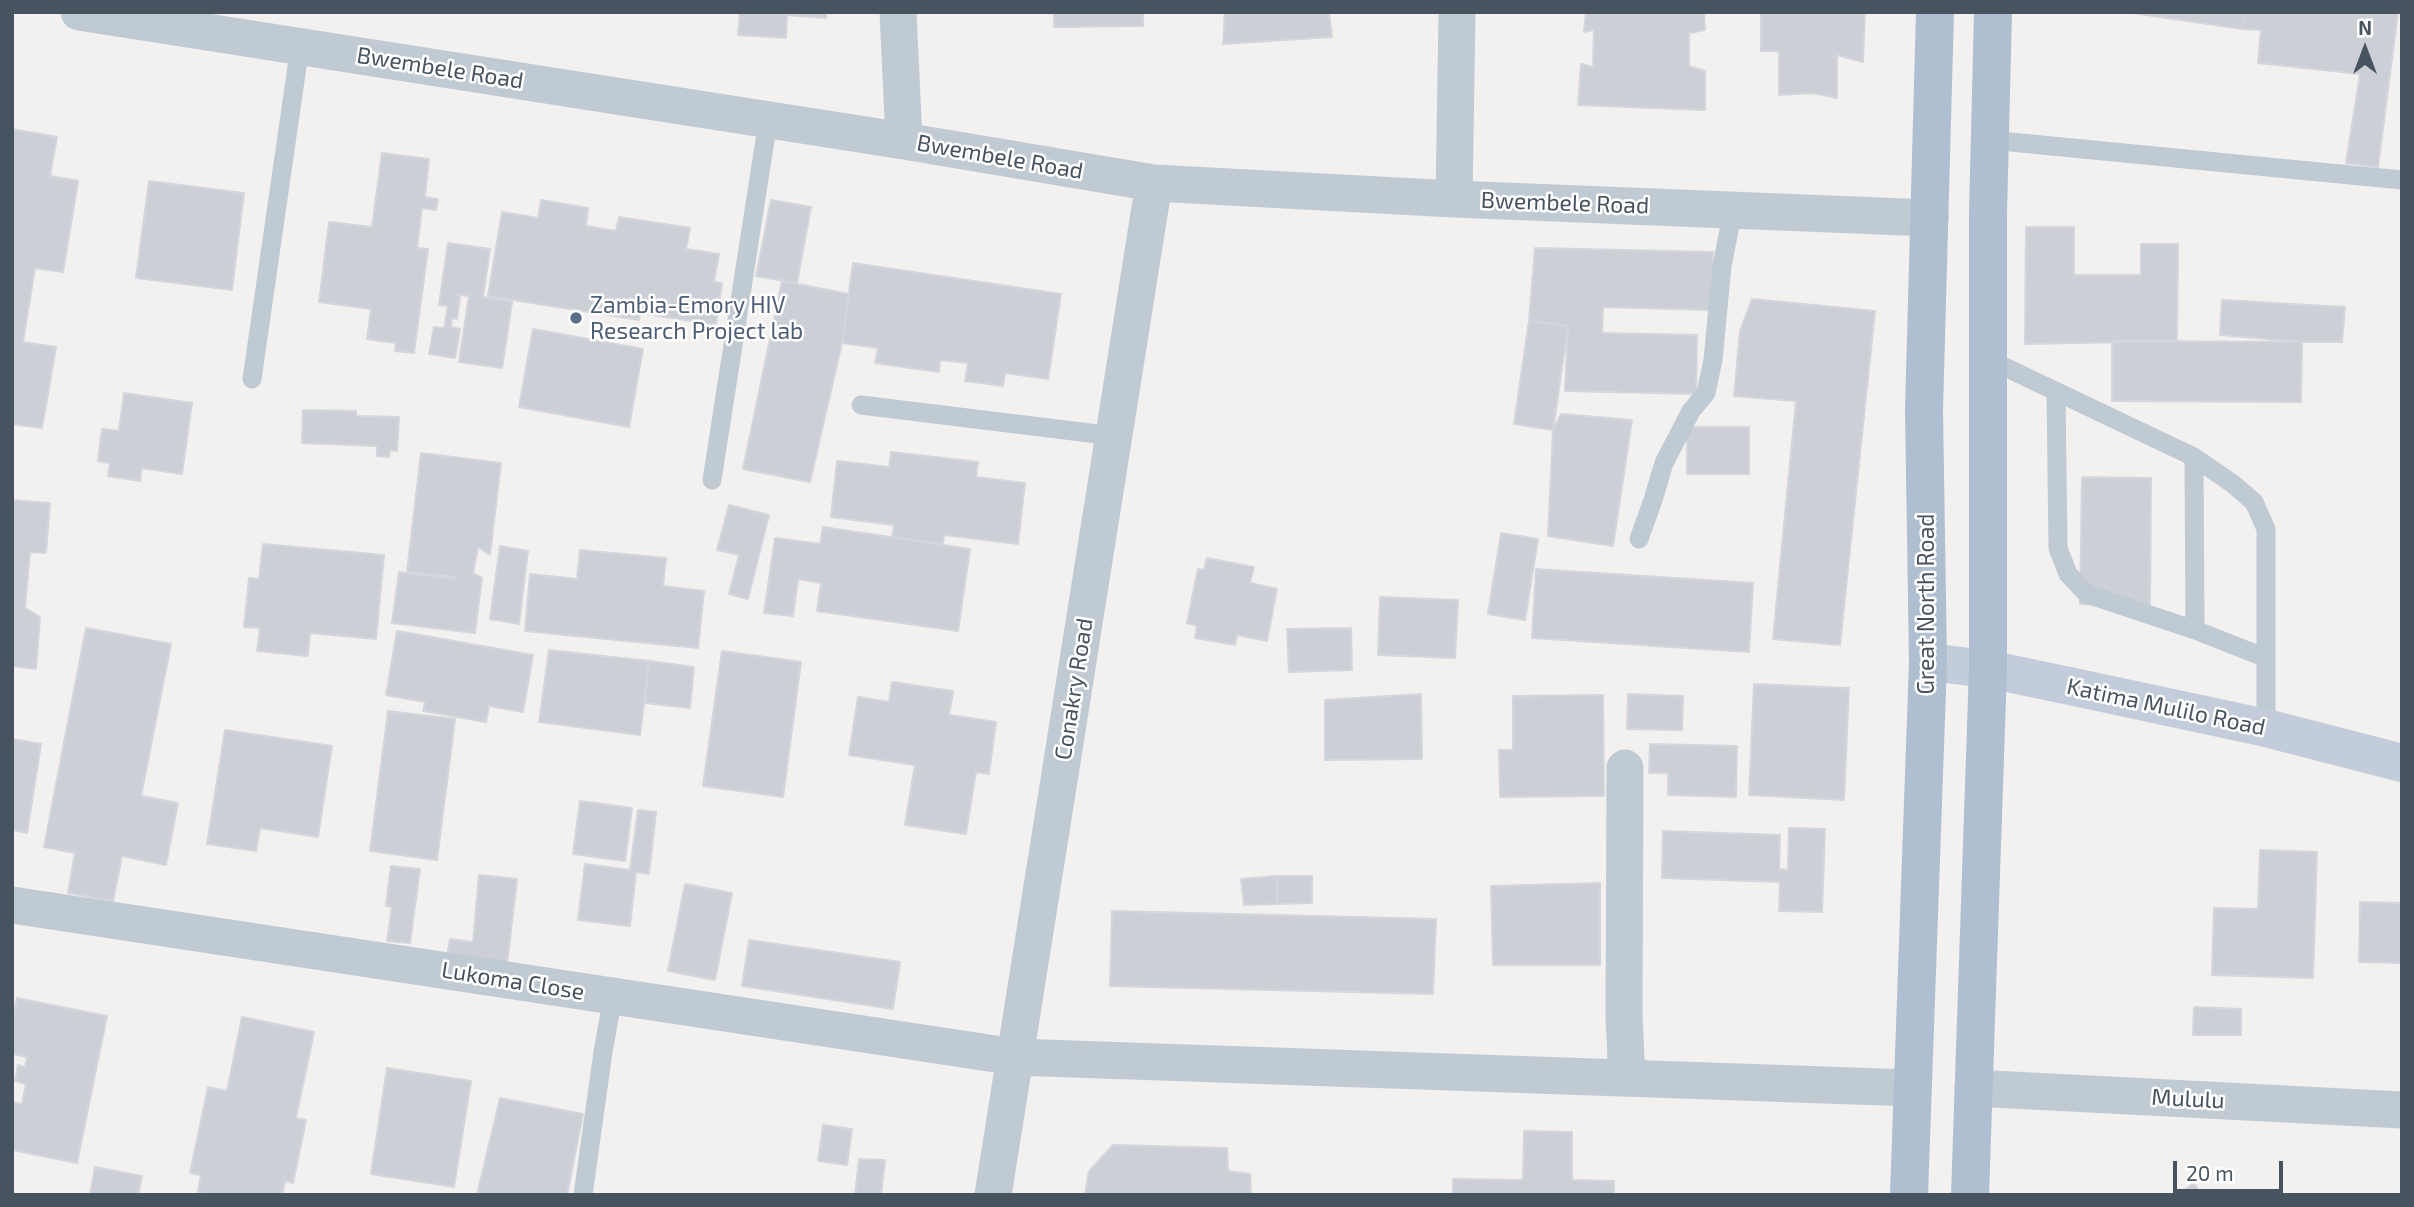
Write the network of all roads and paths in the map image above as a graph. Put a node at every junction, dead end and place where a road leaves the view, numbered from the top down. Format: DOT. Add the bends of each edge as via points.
graph roads {
  1 [pos="79,12"];
  2 [pos="898,12"];
  3 [pos="1457,12"];
  4 [pos="1935,12"];
  5 [pos="1993,12"];
  6 [pos="300,46"];
  7 [pos="768,121"];
  8 [pos="1990,140"];
  9 [pos="904,141"];
  10 [pos="2402,180"];
  11 [pos="1154,183"];
  12 [pos="1454,199"];
  13 [pos="1733,210"];
  14 [pos="1930,218"];
  15 [pos="1988,359"];
  16 [pos="252,379"];
  17 [pos="2056,392"];
  18 [pos="861,405"];
  19 [pos="1114,436"];
  20 [pos="2194,457"];
  21 [pos="712,480"];
  22 [pos="1639,539"];
  23 [pos="2195,630"];
  24 [pos="2266,658"];
  25 [pos="1928,662"];
  26 [pos="1988,669"];
  27 [pos="2266,728"];
  28 [pos="2402,764"];
  29 [pos="1625,768"];
  30 [pos="12,905"];
  31 [pos="613,996"];
  32 [pos="1015,1057"];
  33 [pos="1627,1077"];
  34 [pos="1912,1088"];
  35 [pos="1973,1088"];
  36 [pos="2402,1110"];
  37 [pos="583,1195"];
  38 [pos="993,1195"];
  39 [pos="1909,1195"];
  40 [pos="1970,1195"];
  1 -- 6 [label="street, Bwembele Road"];
  2 -- 9 [label="street"];
  3 -- 12 [label="street"];
  4 -- 14 [label="main road, Great North Road"];
  5 -- 8 [label="main road"];
  6 -- 7 [label="street, Bwembele Road"];
  6 -- 16 [label="lane"];
  7 -- 9 [label="street, Bwembele Road"];
  7 -- 21 [label="lane"];
  8 -- 10 [label="lane"];
  8 -- 15 [label="main road"];
  9 -- 11 [label="street, Bwembele Road"];
  11 -- 12 [label="street, Bwembele Road"];
  11 -- 19 [label="street, Conakry Road"];
  12 -- 13 [label="street, Bwembele Road"];
  13 -- 14 [label="street, Bwembele Road"];
  13 -- 22 [label="lane" via="1706,393 1691,411 1664,463"];
  14 -- 25 [label="main road, Great North Road" via="1924,410"];
  15 -- 17 [label="lane"];
  15 -- 26 [label="main road"];
  17 -- 20 [label="lane"];
  17 -- 23 [label="lane" via="2059,548 2068,573 2087,594"];
  18 -- 19 [label="lane"];
  19 -- 32 [label="street, Conakry Road"];
  20 -- 23 [label="lane"];
  20 -- 24 [label="lane" via="2254,502 2266,529"];
  23 -- 24 [label="lane"];
  24 -- 27 [label="lane"];
  25 -- 26 [label="main road, Katima Mulilo Road"];
  25 -- 34 [label="main road, Great North Road"];
  26 -- 27 [label="main road, Katima Mulilo Road"];
  26 -- 35 [label="main road"];
  27 -- 28 [label="main road, Katima Mulilo Road"];
  29 -- 33 [label="street"];
  30 -- 31 [label="street, Lukoma Close"];
  31 -- 32 [label="street, Lukoma Close"];
  31 -- 37 [label="lane"];
  32 -- 33 [label="street, Lukoma Close"];
  32 -- 38 [label="street, Conakry Road"];
  33 -- 34 [label="street, Lukoma Close"];
  34 -- 39 [label="main road, Great North Road"];
  35 -- 36 [label="street, Mululu"];
  35 -- 40 [label="main road"];
}
